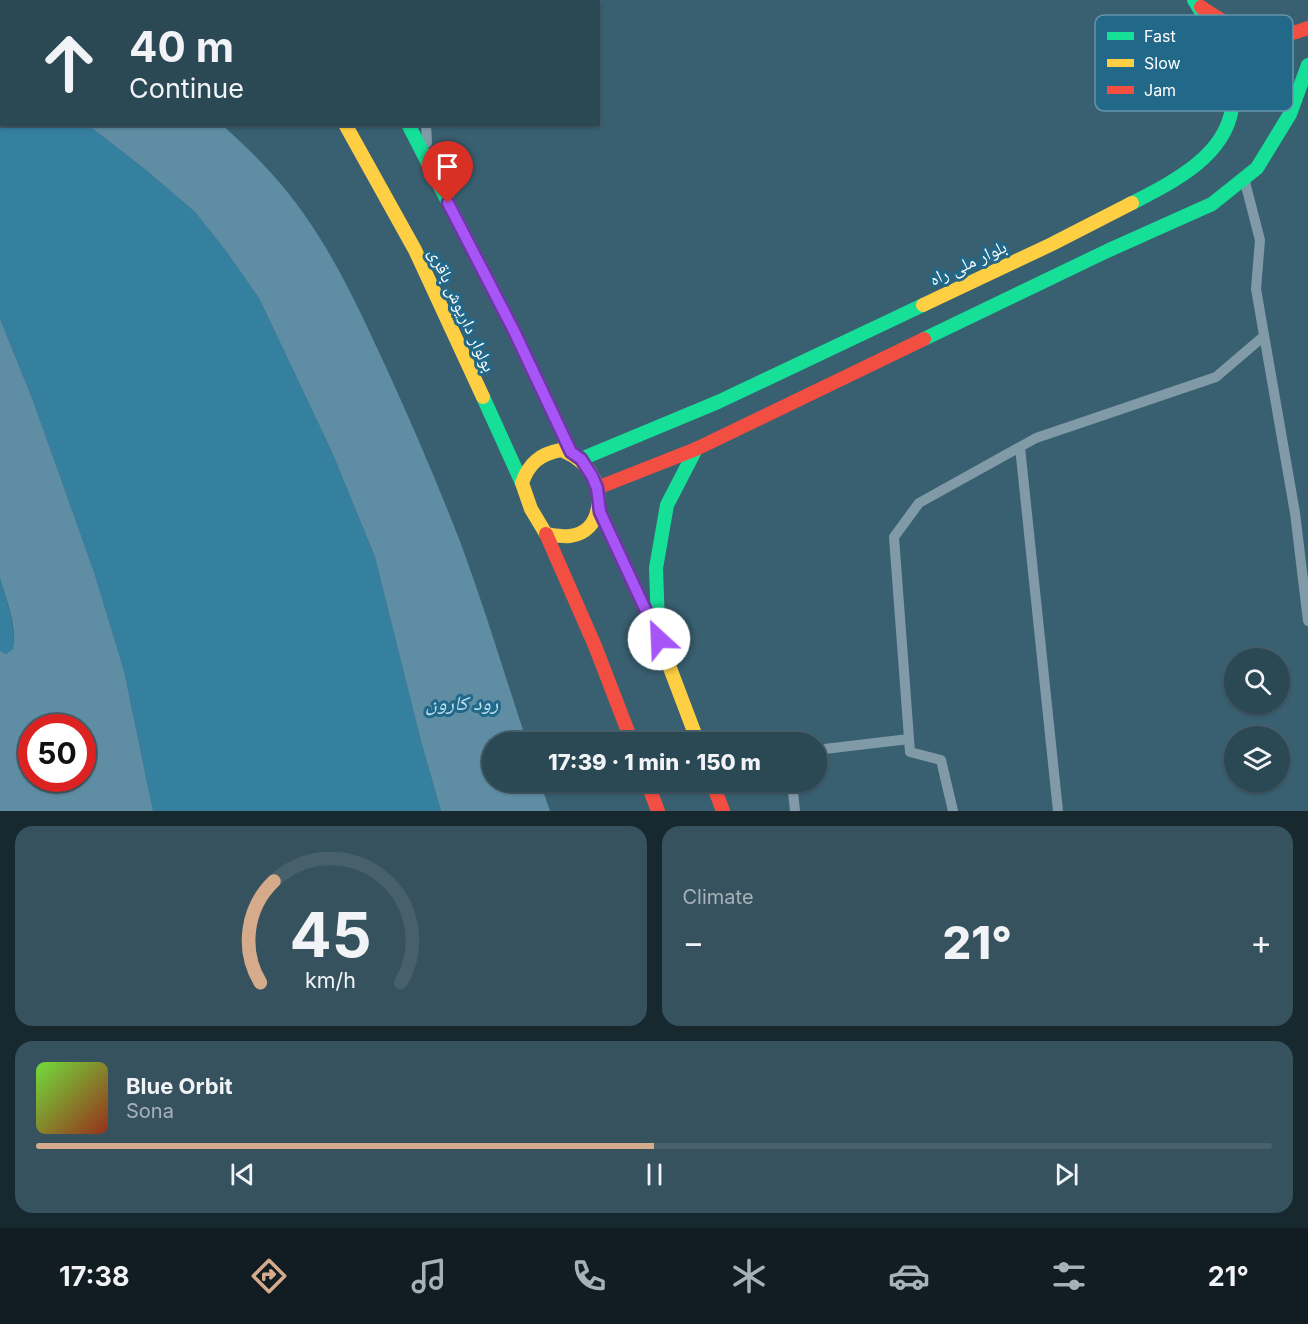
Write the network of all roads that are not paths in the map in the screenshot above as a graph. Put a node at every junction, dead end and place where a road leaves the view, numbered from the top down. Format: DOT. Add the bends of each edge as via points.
graph roads {
  1 [pos="1195,0"];
  2 [pos="1203,15"];
  3 [pos="1213,15"];
  4 [pos="1308,28"];
  5 [pos="1293,33"];
  6 [pos="1308,65"];
  7 [pos="1293,106"];
  8 [pos="1231,111"];
  9 [pos="1291,111"];
  10 [pos="346,126"];
  11 [pos="409,126"];
  12 [pos="426,126"];
  13 [pos="427,161"];
  14 [pos="1244,178"];
  15 [pos="1264,336"];
  16 [pos="623,442"];
  17 [pos="1020,447"];
  18 [pos="696,449"];
  19 [pos="576,456"];
  20 [pos="634,473"];
  21 [pos="522,483"];
  22 [pos="597,488"];
  23 [pos="600,512"];
  24 [pos="546,534"];
  25 [pos="1308,621"];
  26 [pos="659,639"];
  27 [pos="628,732"];
  28 [pos="694,732"];
  29 [pos="909,739"];
  30 [pos="827,749"];
  31 [pos="651,792"];
  32 [pos="716,792"];
  33 [pos="793,792"];
  34 [pos="658,811"];
  35 [pos="723,811"];
  36 [pos="795,811"];
  37 [pos="953,811"];
  38 [pos="1058,811"];
  1 -- 2 [label="main road, بلوار ملی راه"];
  1 -- 3 [label="main road"];
  4 -- 5 [label="main road"];
  6 -- 7 [label="main road"];
  8 -- 16 [label="main road, بلوار ملی راه" via="1226,130 1204,159 1160,189 718,402"];
  9 -- 14 [label="main road" via="1257,168"];
  10 -- 21 [label="main road, بولوار داریوش باقری" via="415,250"];
  11 -- 13 [label="main road, بولوار داریوش باقری"];
  12 -- 13 [label="lane"];
  13 -- 19 [label="main road, بولوار داریوش باقری"];
  14 -- 15 [label="lane" via="1260,240 1256,289"];
  14 -- 18 [label="main road" via="1212,204 1107,250"];
  15 -- 17 [label="lane" via="1216,377 1036,438"];
  15 -- 25 [label="lane" via="1295,513"];
  16 -- 19 [label="main road, بلوار ملی راه"];
  16 -- 20 [label="main road" via="621,460"];
  17 -- 29 [label="lane" via="920,503 894,537"];
  17 -- 38 [label="lane"];
  18 -- 20 [label="main road"];
  18 -- 26 [label="main road" via="667,505 656,568"];
  19 -- 21 [label="main road" via="561,450 539,456 528,466"];
  19 -- 22 [label="main road"];
  20 -- 22 [label="main road"];
  21 -- 24 [label="main road"];
  22 -- 23 [label="main road"];
  23 -- 24 [label="main road" via="591,528 580,534 569,538"];
  23 -- 26 [label="main road"];
  24 -- 27 [label="main road"];
  26 -- 28 [label="main road"];
  29 -- 30 [label="lane"];
  29 -- 37 [label="lane" via="910,753 941,760"];
  31 -- 34 [label="main road"];
  32 -- 35 [label="main road"];
  33 -- 36 [label="lane"];
}
